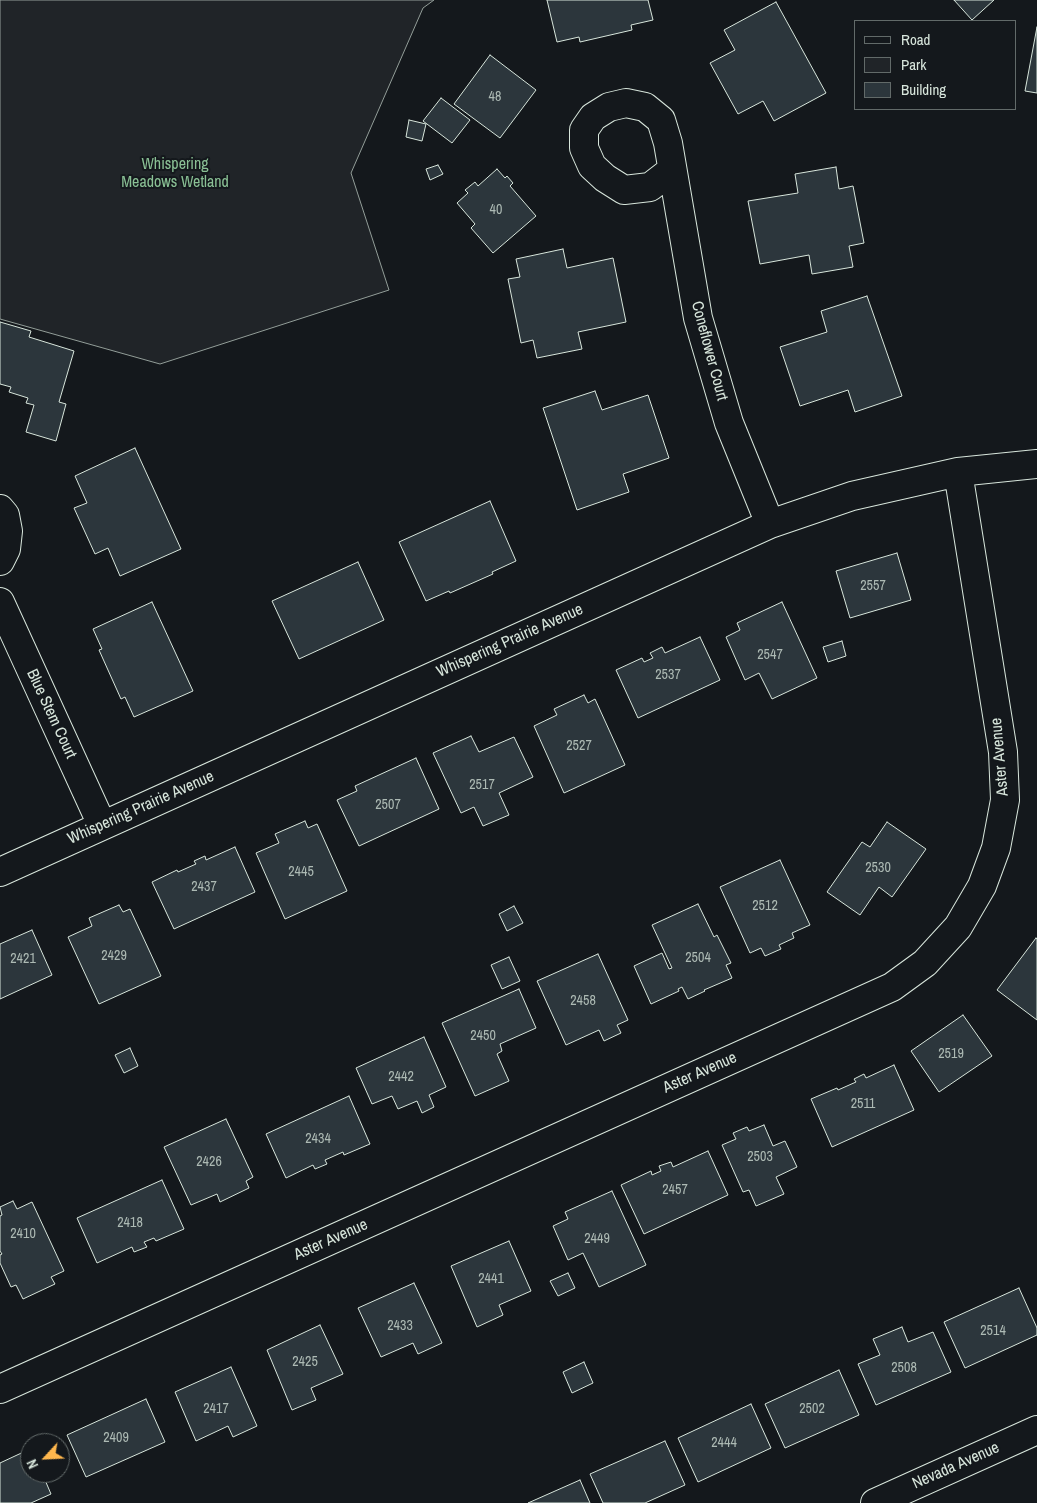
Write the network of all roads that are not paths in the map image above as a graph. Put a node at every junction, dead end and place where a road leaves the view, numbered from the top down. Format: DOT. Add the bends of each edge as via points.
graph roads {
  1 [pos="672,170"];
  2 [pos="1037,464"];
  3 [pos="958,472"];
  4 [pos="0,509"];
  5 [pos="770,524"];
  6 [pos="0,561"];
  7 [pos="0,602"];
  8 [pos="102,825"];
  9 [pos="0,872"];
  10 [pos="0,1389"];
  11 [pos="1037,1430"];
  12 [pos="875,1503"];
  1 -- 5 [label="street, Coneflower Court" via="698,318 729,423"];
  2 -- 3 [label="street, Whispering Prairie Avenue"];
  3 -- 5 [label="street, Whispering Prairie Avenue" via="852,496"];
  3 -- 10 [label="street, Aster Avenue" via="1003,752 1004,800 996,848 982,886 958,927 926,963 892,987"];
  4 -- 6 [label="street" via="8,532 6,549"];
  5 -- 8 [label="street, Whispering Prairie Avenue"];
  7 -- 8 [label="street, Blue Stem Court"];
  8 -- 9 [label="street, Whispering Prairie Avenue"];
  11 -- 12 [label="street, Nevada Avenue"];
}
